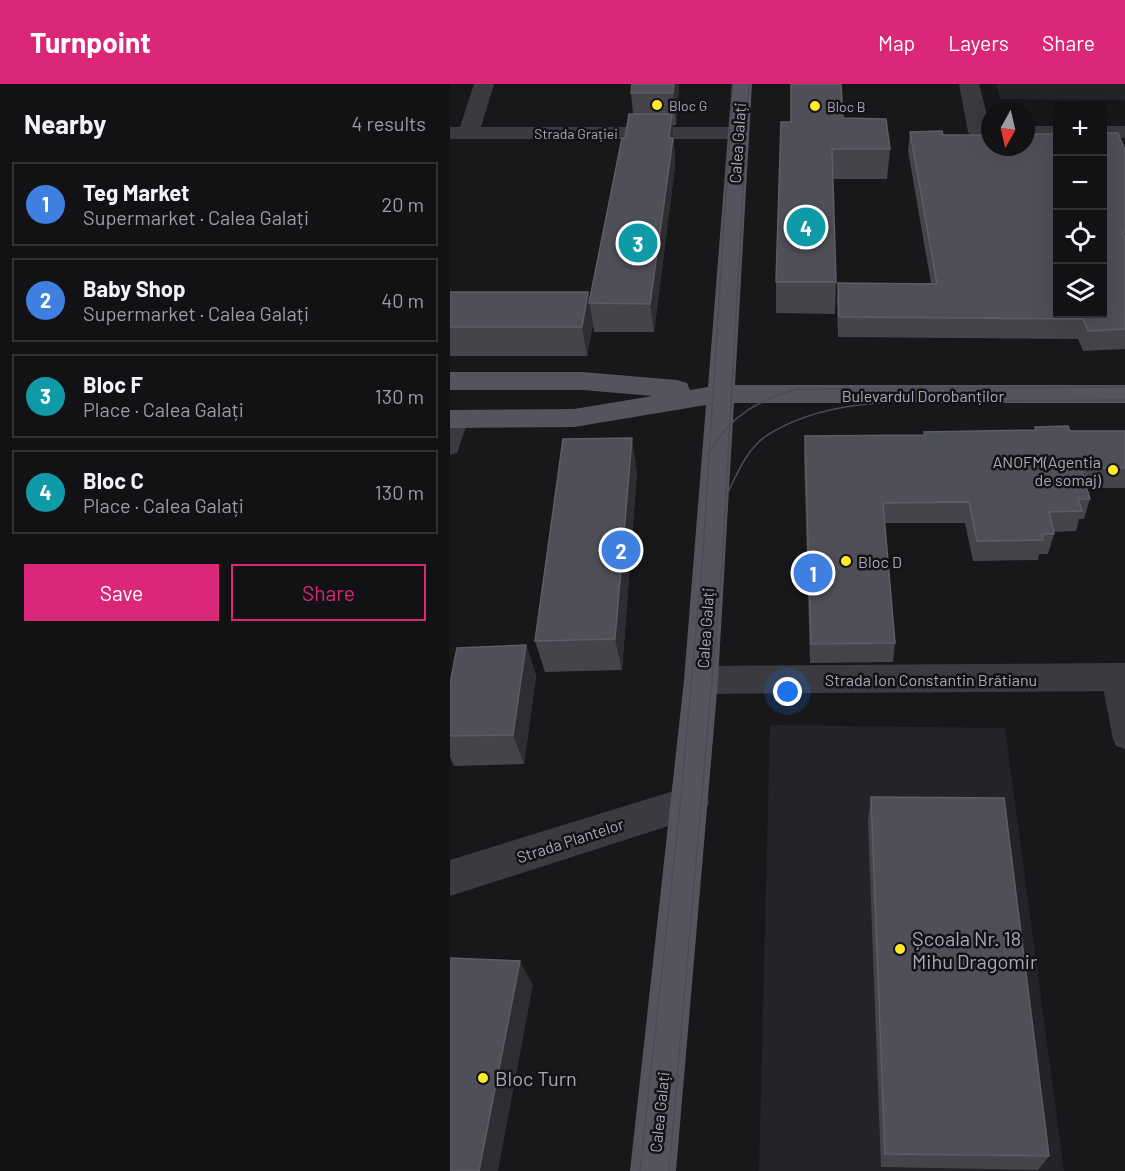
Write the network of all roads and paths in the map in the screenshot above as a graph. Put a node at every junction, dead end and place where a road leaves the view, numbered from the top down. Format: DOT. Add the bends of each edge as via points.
graph roads {
  1 [pos="484,84"];
  2 [pos="742,84"];
  3 [pos="969,84"];
  4 [pos="981,122"];
  5 [pos="1035,132"];
  6 [pos="1053,132"];
  7 [pos="1107,132"];
  8 [pos="1125,132"];
  9 [pos="459,133"];
  10 [pos="738,133"];
  11 [pos="450,381"];
  12 [pos="720,394"];
  13 [pos="1125,394"];
  14 [pos="455,419"];
  15 [pos="450,448"];
  16 [pos="1119,677"];
  17 [pos="701,680"];
  18 [pos="1125,739"];
  19 [pos="690,803"];
  20 [pos="450,878"];
  21 [pos="653,1171"];
  1 -- 9 [label="street"];
  2 -- 10 [label="main road, Calea Galați"];
  3 -- 4 [label="street"];
  5 -- 6 [label="street"];
  7 -- 8 [label="street"];
  9 -- 10 [label="street, Strada Grației"];
  10 -- 12 [label="main road, Calea Galați"];
  11 -- 12 [label="main road, Bulevardul Dorobanților" via="583,381"];
  12 -- 13 [label="main road, Bulevardul Dorobanților"];
  12 -- 14 [label="main road, Bulevardul Dorobanților" via="574,418"];
  12 -- 17 [label="main road, Calea Galați"];
  14 -- 15 [label="lane"];
  16 -- 17 [label="street, Strada Ion Constantin Brătianu"];
  16 -- 18 [label="lane"];
  17 -- 19 [label="main road, Calea Galați"];
  19 -- 20 [label="street, Strada Plantelor"];
  19 -- 21 [label="main road, Calea Galați"];
}
